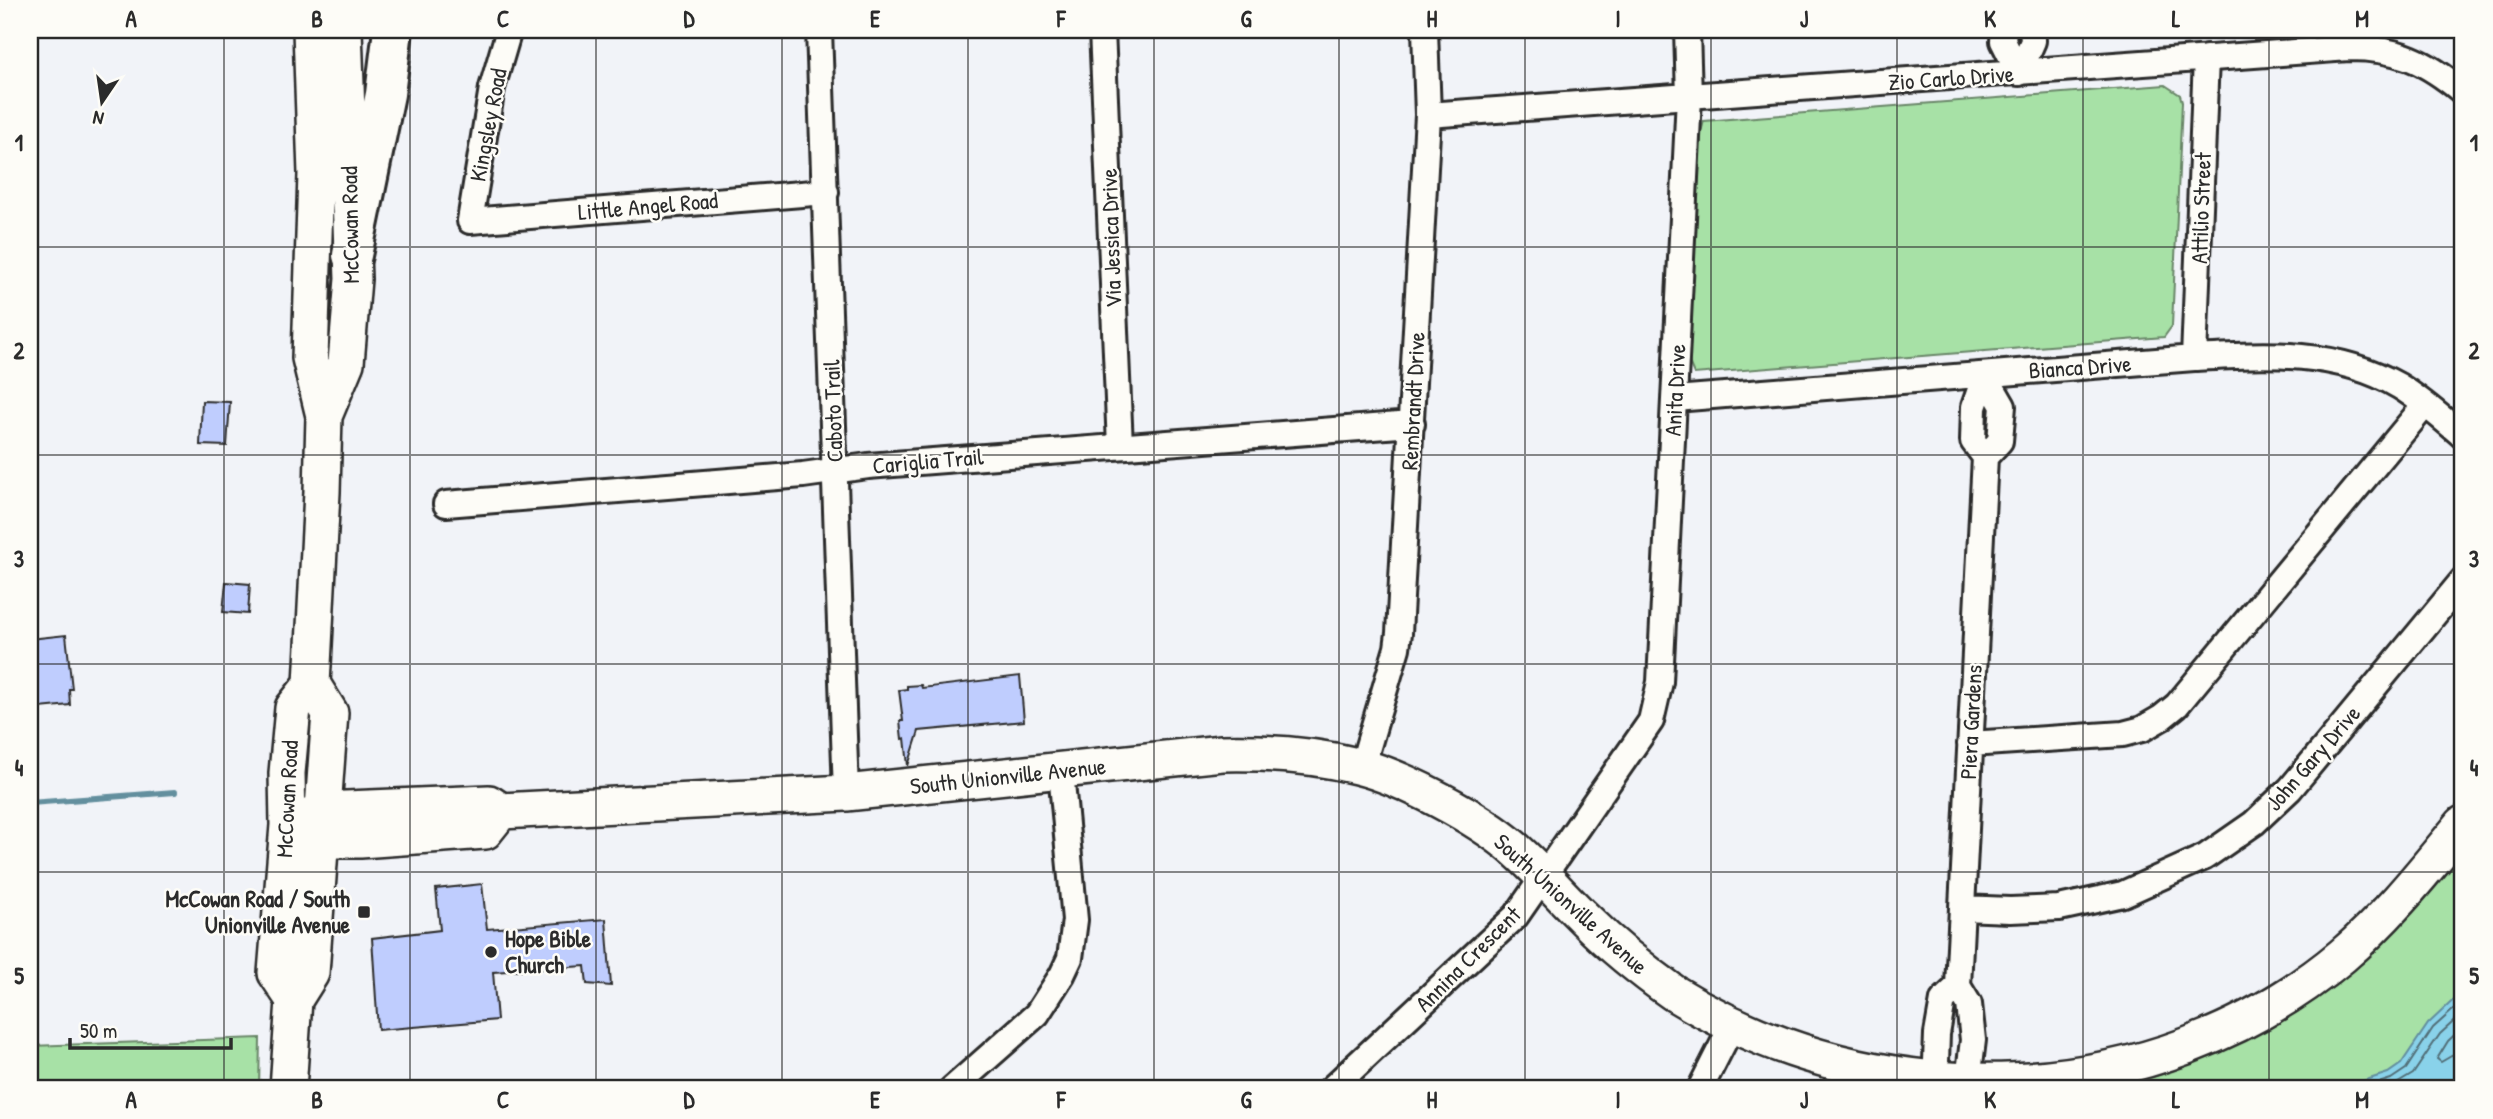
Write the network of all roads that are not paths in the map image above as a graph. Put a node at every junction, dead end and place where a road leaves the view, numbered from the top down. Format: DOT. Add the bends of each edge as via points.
graph roads {
  1 [pos="311,30"];
  2 [pos="344,30"];
  3 [pos="393,30"];
  4 [pos="509,30"];
  5 [pos="819,30"];
  6 [pos="1102,30"];
  7 [pos="1425,30"];
  8 [pos="1687,30"];
  9 [pos="2004,30"];
  10 [pos="2032,30"];
  11 [pos="2206,58"];
  12 [pos="2019,73"];
  13 [pos="2463,92"];
  14 [pos="1689,97"];
  15 [pos="1428,115"];
  16 [pos="826,192"];
  17 [pos="470,220"];
  18 [pos="352,255"];
  19 [pos="2194,358"];
  20 [pos="1985,374"];
  21 [pos="1675,399"];
  22 [pos="2426,405"];
  23 [pos="324,416"];
  24 [pos="1412,424"];
  25 [pos="2463,436"];
  26 [pos="1120,446"];
  27 [pos="835,471"];
  28 [pos="446,504"];
  29 [pos="2463,580"];
  30 [pos="312,684"];
  31 [pos="1636,744"];
  32 [pos="1970,744"];
  33 [pos="1362,767"];
  34 [pos="1061,772"];
  35 [pos="846,793"];
  36 [pos="2463,824"];
  37 [pos="288,825"];
  38 [pos="322,825"];
  39 [pos="1544,877"];
  40 [pos="1962,908"];
  41 [pos="1958,986"];
  42 [pos="294,1000"];
  43 [pos="1732,1026"];
  44 [pos="1951,1087"];
  45 [pos="288,1089"];
  46 [pos="952,1089"];
  47 [pos="1331,1089"];
  48 [pos="1700,1089"];
  1 -- 23 [label="street, McCowan Road" via="316,174 310,358"];
  2 -- 18 [label="street, McCowan Road"];
  3 -- 18 [label="highway" via="385,94"];
  4 -- 17 [label="street, Kingsley Road" via="492,89"];
  5 -- 16 [label="street, Caboto Trail"];
  6 -- 26 [label="street, Via Jessica Drive"];
  7 -- 15 [label="street, Rembrandt Drive"];
  8 -- 14 [label="street, Anita Drive"];
  9 -- 12 [label="street" via="2003,41"];
  10 -- 12 [label="street" via="2033,41"];
  11 -- 12 [label="street, Zio Carlo Drive"];
  11 -- 13 [label="street, Zio Carlo Drive" via="2376,48 2428,66"];
  11 -- 19 [label="street, Attilio Street"];
  12 -- 14 [label="street, Zio Carlo Drive"];
  14 -- 15 [label="street, Zio Carlo Drive"];
  14 -- 21 [label="street, Anita Drive"];
  15 -- 24 [label="street, Rembrandt Drive"];
  16 -- 17 [label="street, Little Angel Road"];
  16 -- 27 [label="street, Caboto Trail"];
  18 -- 23 [label="street, McCowan Road" via="346,363"];
  19 -- 20 [label="street, Bianca Drive"];
  19 -- 22 [label="street, Bianca Drive" via="2274,354 2335,361 2399,386"];
  20 -- 21 [label="street, Bianca Drive"];
  20 -- 32 [label="street, Piera Gardens" via="1974,407 1973,441 1985,457"];
  21 -- 31 [label="street, Anita Drive" via="1660,682 1651,721"];
  22 -- 25 [label="street, Bianca Drive"];
  22 -- 32 [label="street" via="2214,662 2161,718 2123,734"];
  23 -- 30 [label="street, McCowan Road"];
  24 -- 26 [label="street, Cariglia Trail"];
  24 -- 33 [label="street, Rembrandt Drive" via="1398,641"];
  26 -- 27 [label="street, Cariglia Trail"];
  27 -- 28 [label="street, Cariglia Trail"];
  27 -- 35 [label="street, Caboto Trail"];
  29 -- 40 [label="street, John Gary Drive" via="2290,789 2214,851 2123,894 2059,908"];
  30 -- 37 [label="street, McCowan Road" via="293,708"];
  30 -- 38 [label="street, McCowan Road" via="330,713"];
  31 -- 39 [label="street, Annina Crescent"];
  32 -- 40 [label="street, Piera Gardens"];
  33 -- 34 [label="street, South Unionville Avenue" via="1249,752"];
  33 -- 39 [label="street, South Unionville Avenue" via="1464,814 1503,839"];
  34 -- 35 [label="street, South Unionville Avenue"];
  34 -- 46 [label="street" via="1074,920 1070,958 1037,1014"];
  35 -- 38 [label="street, South Unionville Avenue" via="501,811 485,831 360,840"];
  36 -- 44 [label="street, South Unionville Avenue" via="2359,941 2322,972 2257,1014 2191,1045 2121,1068 2061,1081"];
  37 -- 38 [label="street, South Unionville Avenue"];
  37 -- 42 [label="street, McCowan Road" via="276,973"];
  38 -- 42 [label="street, McCowan Road" via="311,973"];
  39 -- 43 [label="street, South Unionville Avenue" via="1638,966"];
  39 -- 47 [label="street, Annina Crescent" via="1516,916"];
  40 -- 41 [label="street, Piera Gardens"];
  41 -- 44 [label="street, Piera Gardens" via="1969,1004 1973,1040"];
  41 -- 44 [label="street, Piera Gardens" via="1944,1000 1937,1034"];
  42 -- 45 [label="street, McCowan Road"];
  43 -- 44 [label="street, South Unionville Avenue" via="1822,1062"];
  43 -- 48 [label="street"];
}
